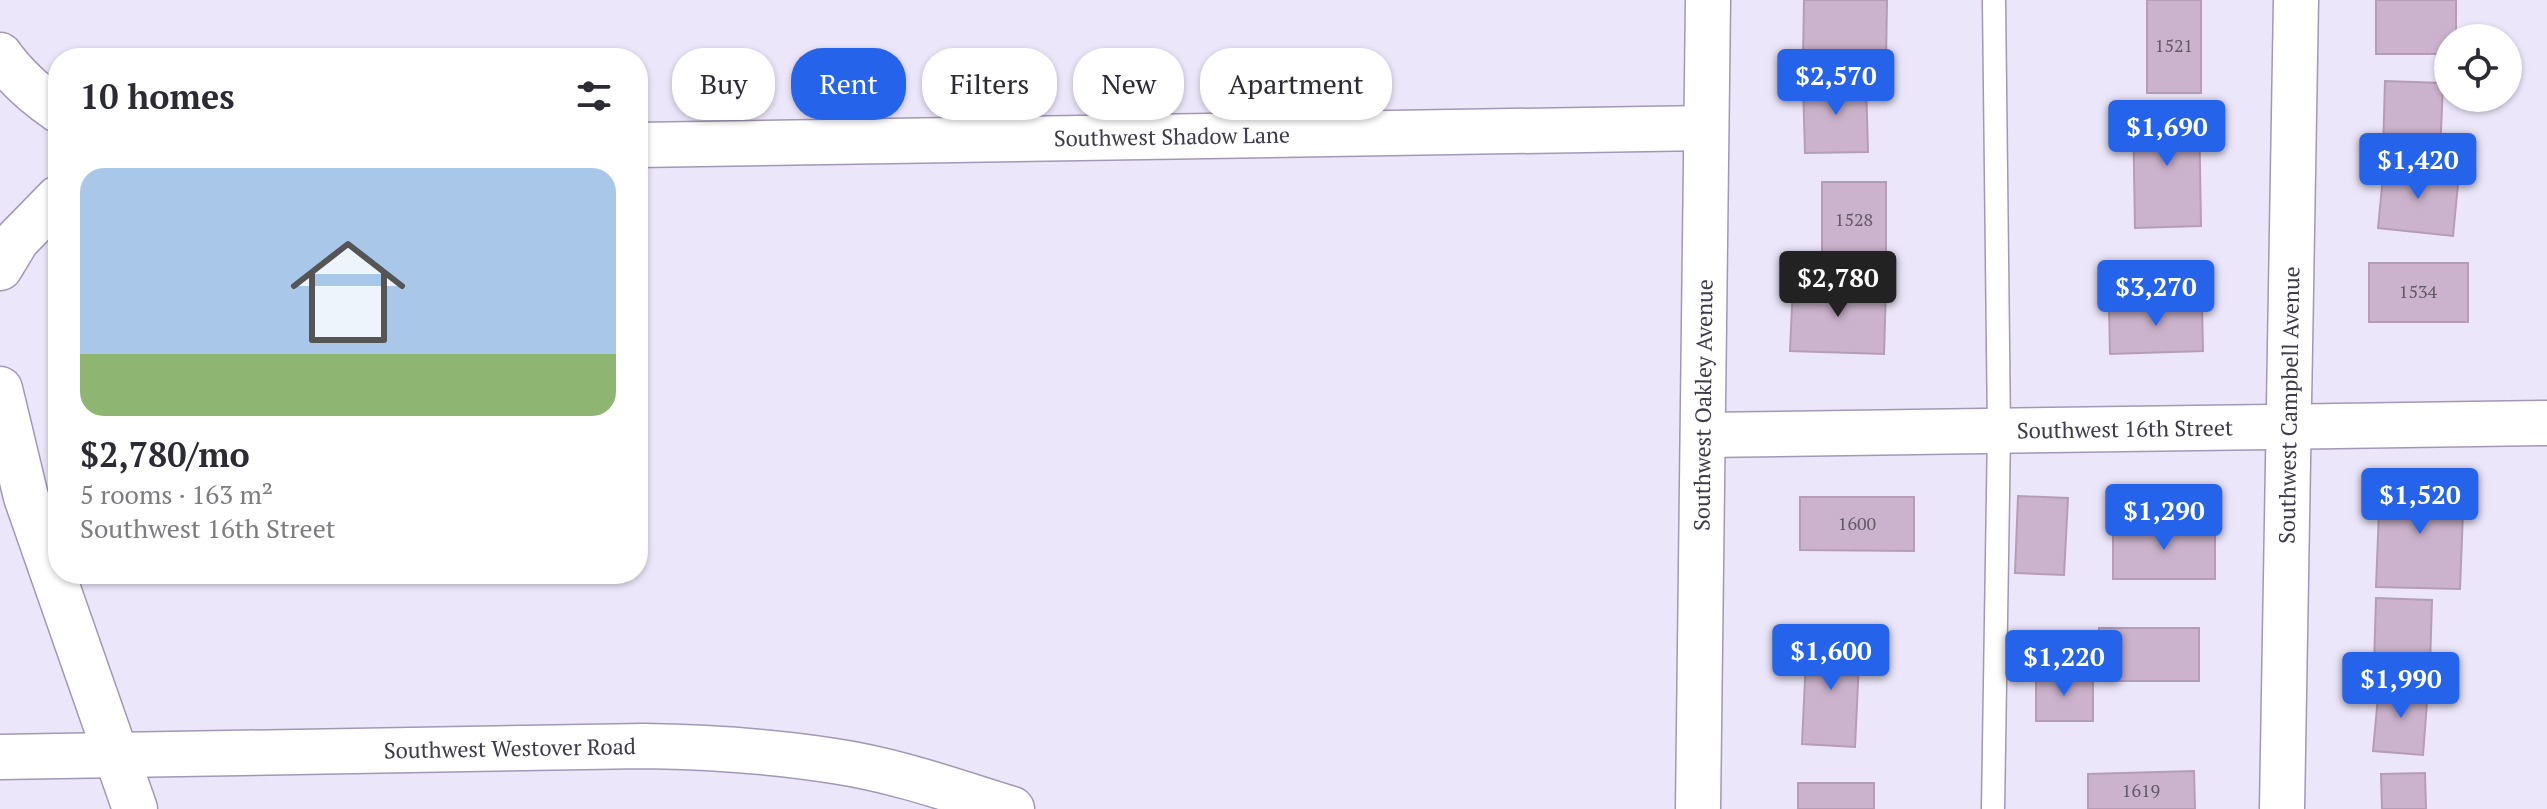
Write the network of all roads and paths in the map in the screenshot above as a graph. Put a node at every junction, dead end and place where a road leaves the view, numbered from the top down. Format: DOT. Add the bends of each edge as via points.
graph roads {
  1 [pos="1708,0"];
  2 [pos="1994,0"];
  3 [pos="2296,0"];
  4 [pos="0,55"];
  5 [pos="48,103"];
  6 [pos="1706,128"];
  7 [pos="648,145"];
  8 [pos="48,208"];
  9 [pos="0,268"];
  10 [pos="0,389"];
  11 [pos="2547,423"];
  12 [pos="2288,427"];
  13 [pos="1999,431"];
  14 [pos="1703,435"];
  15 [pos="48,559"];
  16 [pos="57,584"];
  17 [pos="117,754"];
  18 [pos="0,757"];
  19 [pos="135,809"];
  20 [pos="1012,809"];
  21 [pos="1698,809"];
  22 [pos="1993,809"];
  23 [pos="2282,809"];
  1 -- 6 [label="street, Southwest Oakley Avenue"];
  2 -- 13 [label="lane"];
  3 -- 12 [label="street, Southwest Campbell Avenue"];
  4 -- 5 [label="street"];
  6 -- 7 [label="street, Southwest Shadow Lane"];
  6 -- 14 [label="street, Southwest Oakley Avenue"];
  8 -- 9 [label="street" via="17,240"];
  10 -- 15 [label="street" via="26,497"];
  11 -- 12 [label="street, Southwest 16th Street"];
  12 -- 13 [label="street, Southwest 16th Street"];
  12 -- 23 [label="street, Southwest Campbell Avenue"];
  13 -- 14 [label="street, Southwest 16th Street"];
  13 -- 22 [label="lane"];
  14 -- 21 [label="street, Southwest Oakley Avenue"];
  16 -- 17 [label="street"];
  17 -- 18 [label="street, Southwest Westover Road"];
  17 -- 19 [label="street"];
  17 -- 20 [label="street, Southwest Westover Road" via="721,748 851,764"];
}
